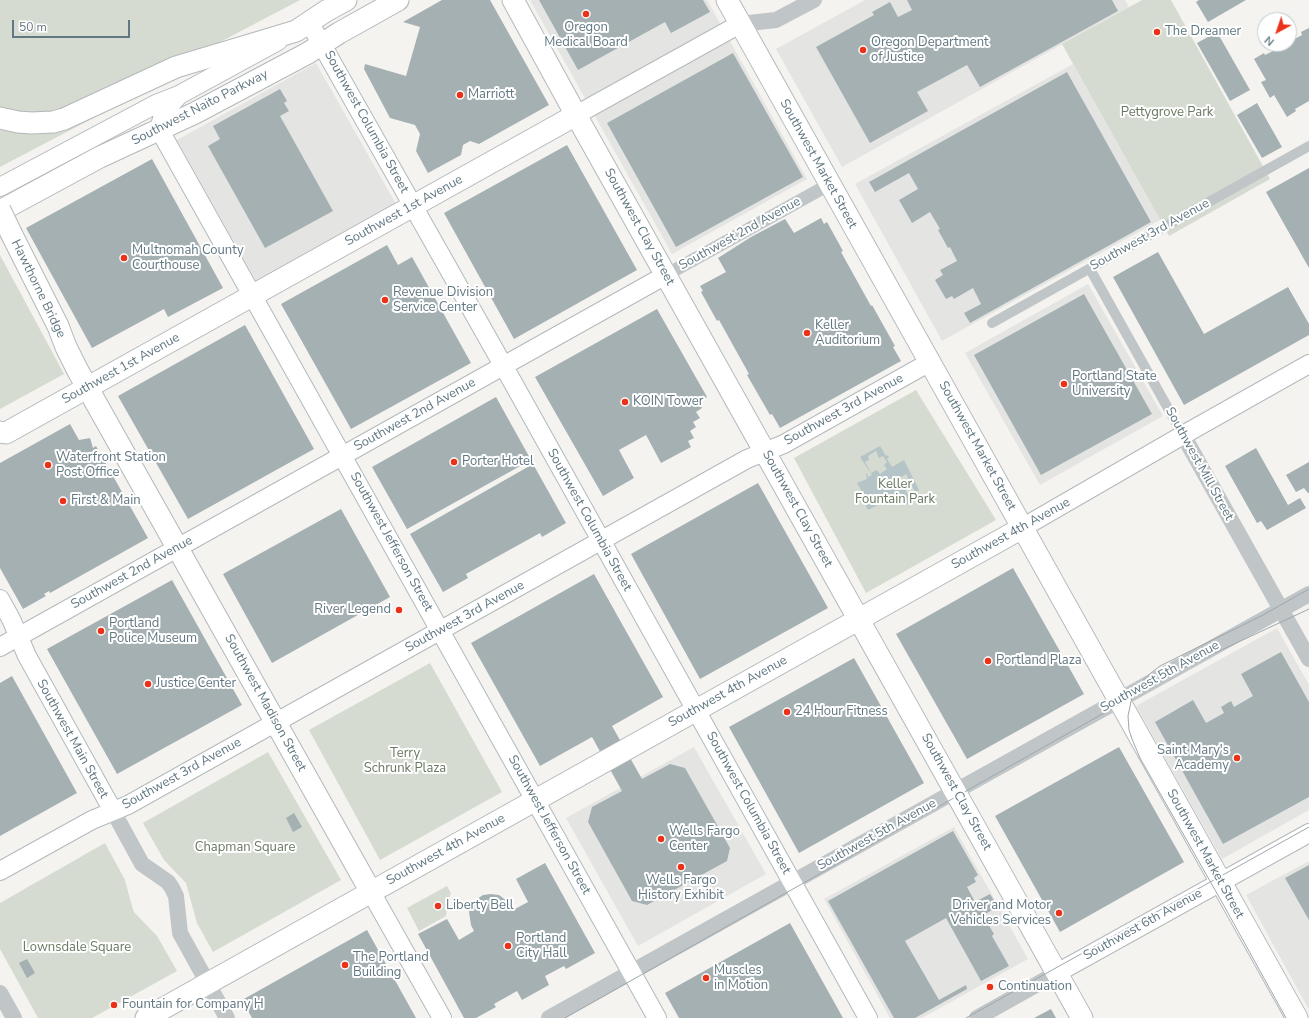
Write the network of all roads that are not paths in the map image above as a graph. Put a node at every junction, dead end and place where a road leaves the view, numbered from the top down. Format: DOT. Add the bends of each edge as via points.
graph roads {
  1 [pos="346,0"];
  2 [pos="398,0"];
  3 [pos="513,0"];
  4 [pos="727,0"];
  5 [pos="814,0"];
  6 [pos="740,24"];
  7 [pos="303,26"];
  8 [pos="322,44"];
  9 [pos="179,95"];
  10 [pos="576,115"];
  11 [pos="0,118"];
  12 [pos="159,129"];
  13 [pos="1309,146"];
  14 [pos="830,184"];
  15 [pos="0,187"];
  16 [pos="413,206"];
  17 [pos="0,210"];
  18 [pos="6,234"];
  19 [pos="1090,268"];
  20 [pos="666,275"];
  21 [pos="252,295"];
  22 [pos="992,323"];
  23 [pos="930,362"];
  24 [pos="1309,364"];
  25 [pos="503,366"];
  26 [pos="88,387"];
  27 [pos="2,434"];
  28 [pos="1183,435"];
  29 [pos="764,452"];
  30 [pos="342,456"];
  31 [pos="1022,528"];
  32 [pos="601,541"];
  33 [pos="178,547"];
  34 [pos="1309,594"];
  35 [pos="0,599"];
  36 [pos="1281,610"];
  37 [pos="859,619"];
  38 [pos="440,630"];
  39 [pos="18,636"];
  40 [pos="0,647"];
  41 [pos="1309,659"];
  42 [pos="1119,700"];
  43 [pos="696,710"];
  44 [pos="276,722"];
  45 [pos="955,792"];
  46 [pos="535,800"];
  47 [pos="113,811"];
  48 [pos="1309,833"];
  49 [pos="0,871"];
  50 [pos="792,882"];
  51 [pos="1221,882"];
  52 [pos="371,892"];
  53 [pos="632,972"];
  54 [pos="1057,973"];
  55 [pos="208,984"];
  56 [pos="0,993"];
  57 [pos="14,1018"];
  58 [pos="146,1018"];
  59 [pos="227,1018"];
  60 [pos="442,1018"];
  61 [pos="549,1018"];
  62 [pos="657,1018"];
  63 [pos="868,1018"];
  64 [pos="977,1018"];
  65 [pos="1082,1018"];
  66 [pos="1297,1018"];
  1 -- 7 [label="main road, Southwest Naito Parkway"];
  2 -- 8 [label="main road, Southwest Naito Parkway"];
  3 -- 10 [label="main road, Southwest Clay Street"];
  4 -- 6 [label="main road, Southwest Market Street"];
  5 -- 6 [label="street, Southwest 1st Avenue" via="776,20"];
  6 -- 10 [label="main road, Southwest 1st Avenue"];
  6 -- 14 [label="main road, Southwest Market Street"];
  7 -- 8 [label="main road, Southwest Columbia Street"];
  7 -- 9 [label="main road, Southwest Naito Parkway"];
  7 -- 11 [label="main road" via="176,67 74,116 53,122 32,123"];
  8 -- 12 [label="main road, Southwest Naito Parkway" via="195,113"];
  8 -- 16 [label="main road, Southwest Columbia Street"];
  9 -- 12 [label="main road" via="164,112"];
  9 -- 15 [label="main road, Southwest Naito Parkway" via="156,104"];
  10 -- 16 [label="main road, Southwest 1st Avenue"];
  10 -- 20 [label="main road, Southwest Clay Street"];
  12 -- 17 [label="main road, Southwest Naito Parkway"];
  12 -- 21 [label="main road, Southwest Jefferson Street"];
  13 -- 19 [label="street, Southwest 3rd Avenue"];
  14 -- 20 [label="street, Southwest 2nd Avenue"];
  14 -- 23 [label="main road, Southwest Market Street"];
  16 -- 21 [label="main road, Southwest 1st Avenue"];
  16 -- 25 [label="main road, Southwest Columbia Street"];
  17 -- 18 [label="main road, Hawthorne Bridge, bridge"];
  18 -- 26 [label="main road, Hawthorne Bridge" via="58,326 66,347"];
  19 -- 22 [label="street, Southwest 3rd Avenue"];
  19 -- 28 [label="street, Southwest Mill Street"];
  20 -- 25 [label="main road, Southwest 2nd Avenue"];
  20 -- 29 [label="main road, Southwest Clay Street"];
  21 -- 26 [label="main road, Southwest 1st Avenue"];
  21 -- 30 [label="main road, Southwest Jefferson Street"];
  23 -- 29 [label="main road, Southwest 3rd Avenue" via="784,444"];
  23 -- 31 [label="main road, Southwest Market Street"];
  24 -- 28 [label="main road, Southwest 4th Avenue"];
  25 -- 30 [label="main road, Southwest 2nd Avenue"];
  25 -- 32 [label="main road, Southwest Columbia Street"];
  26 -- 27 [label="main road, Southwest 1st Avenue"];
  26 -- 33 [label="main road, Southwest Madison Street"];
  28 -- 31 [label="main road, Southwest 4th Avenue"];
  28 -- 36 [label="street, Southwest Mill Street"];
  29 -- 32 [label="main road, Southwest 3rd Avenue" via="747,459"];
  29 -- 37 [label="main road, Southwest Clay Street"];
  30 -- 33 [label="main road, Southwest 2nd Avenue"];
  30 -- 38 [label="main road, Southwest Jefferson Street"];
  31 -- 37 [label="main road, Southwest 4th Avenue"];
  31 -- 42 [label="main road, Southwest Market Street"];
  32 -- 38 [label="main road, Southwest 3rd Avenue"];
  32 -- 43 [label="main road, Southwest Columbia Street"];
  33 -- 39 [label="main road, Southwest 2nd Avenue"];
  33 -- 44 [label="main road, Southwest Madison Street"];
  34 -- 36 [label="street, Southwest 5th Avenue"];
  35 -- 39 [label="main road, Southwest Main Street"];
  36 -- 41 [label="street, Southwest Mill Street"];
  36 -- 42 [label="street, Southwest 5th Avenue"];
  37 -- 43 [label="main road, Southwest 4th Avenue"];
  37 -- 45 [label="main road, Southwest Clay Street"];
  38 -- 44 [label="main road, Southwest 3rd Avenue"];
  38 -- 46 [label="main road, Southwest Jefferson Street"];
  39 -- 40 [label="main road, Southwest 2nd Avenue"];
  39 -- 47 [label="main road, Southwest Main Street"];
  42 -- 45 [label="street, Southwest 5th Avenue"];
  42 -- 51 [label="main road, Southwest Market Street"];
  43 -- 46 [label="main road, Southwest 4th Avenue"];
  43 -- 50 [label="main road, Southwest Columbia Street"];
  44 -- 47 [label="main road, Southwest 3rd Avenue"];
  44 -- 52 [label="main road, Southwest Madison Street"];
  45 -- 50 [label="street, Southwest 5th Avenue"];
  45 -- 54 [label="main road, Southwest Clay Street"];
  46 -- 52 [label="main road, Southwest 4th Avenue"];
  46 -- 53 [label="main road, Southwest Jefferson Street"];
  47 -- 49 [label="main road, Southwest 3rd Avenue"];
  47 -- 55 [label="street, Southwest Main Street" via="142,864 168,882 172,888 176,896 180,933"];
  48 -- 51 [label="main road, Southwest 6th Avenue"];
  50 -- 53 [label="street, Southwest 5th Avenue"];
  50 -- 63 [label="main road, Southwest Columbia Street"];
  51 -- 54 [label="main road, Southwest 6th Avenue"];
  51 -- 66 [label="main road, Southwest Market Street"];
  52 -- 55 [label="main road, Southwest 4th Avenue"];
  52 -- 60 [label="main road, Southwest Madison Street"];
  53 -- 61 [label="street, Southwest 5th Avenue"];
  53 -- 62 [label="main road, Southwest Jefferson Street"];
  54 -- 64 [label="street, Southwest 6th Avenue"];
  54 -- 65 [label="main road, Southwest Clay Street"];
  55 -- 58 [label="main road, Southwest 4th Avenue"];
  55 -- 59 [label="street, Southwest Main Street"];
  56 -- 57 [label="street"];
}
